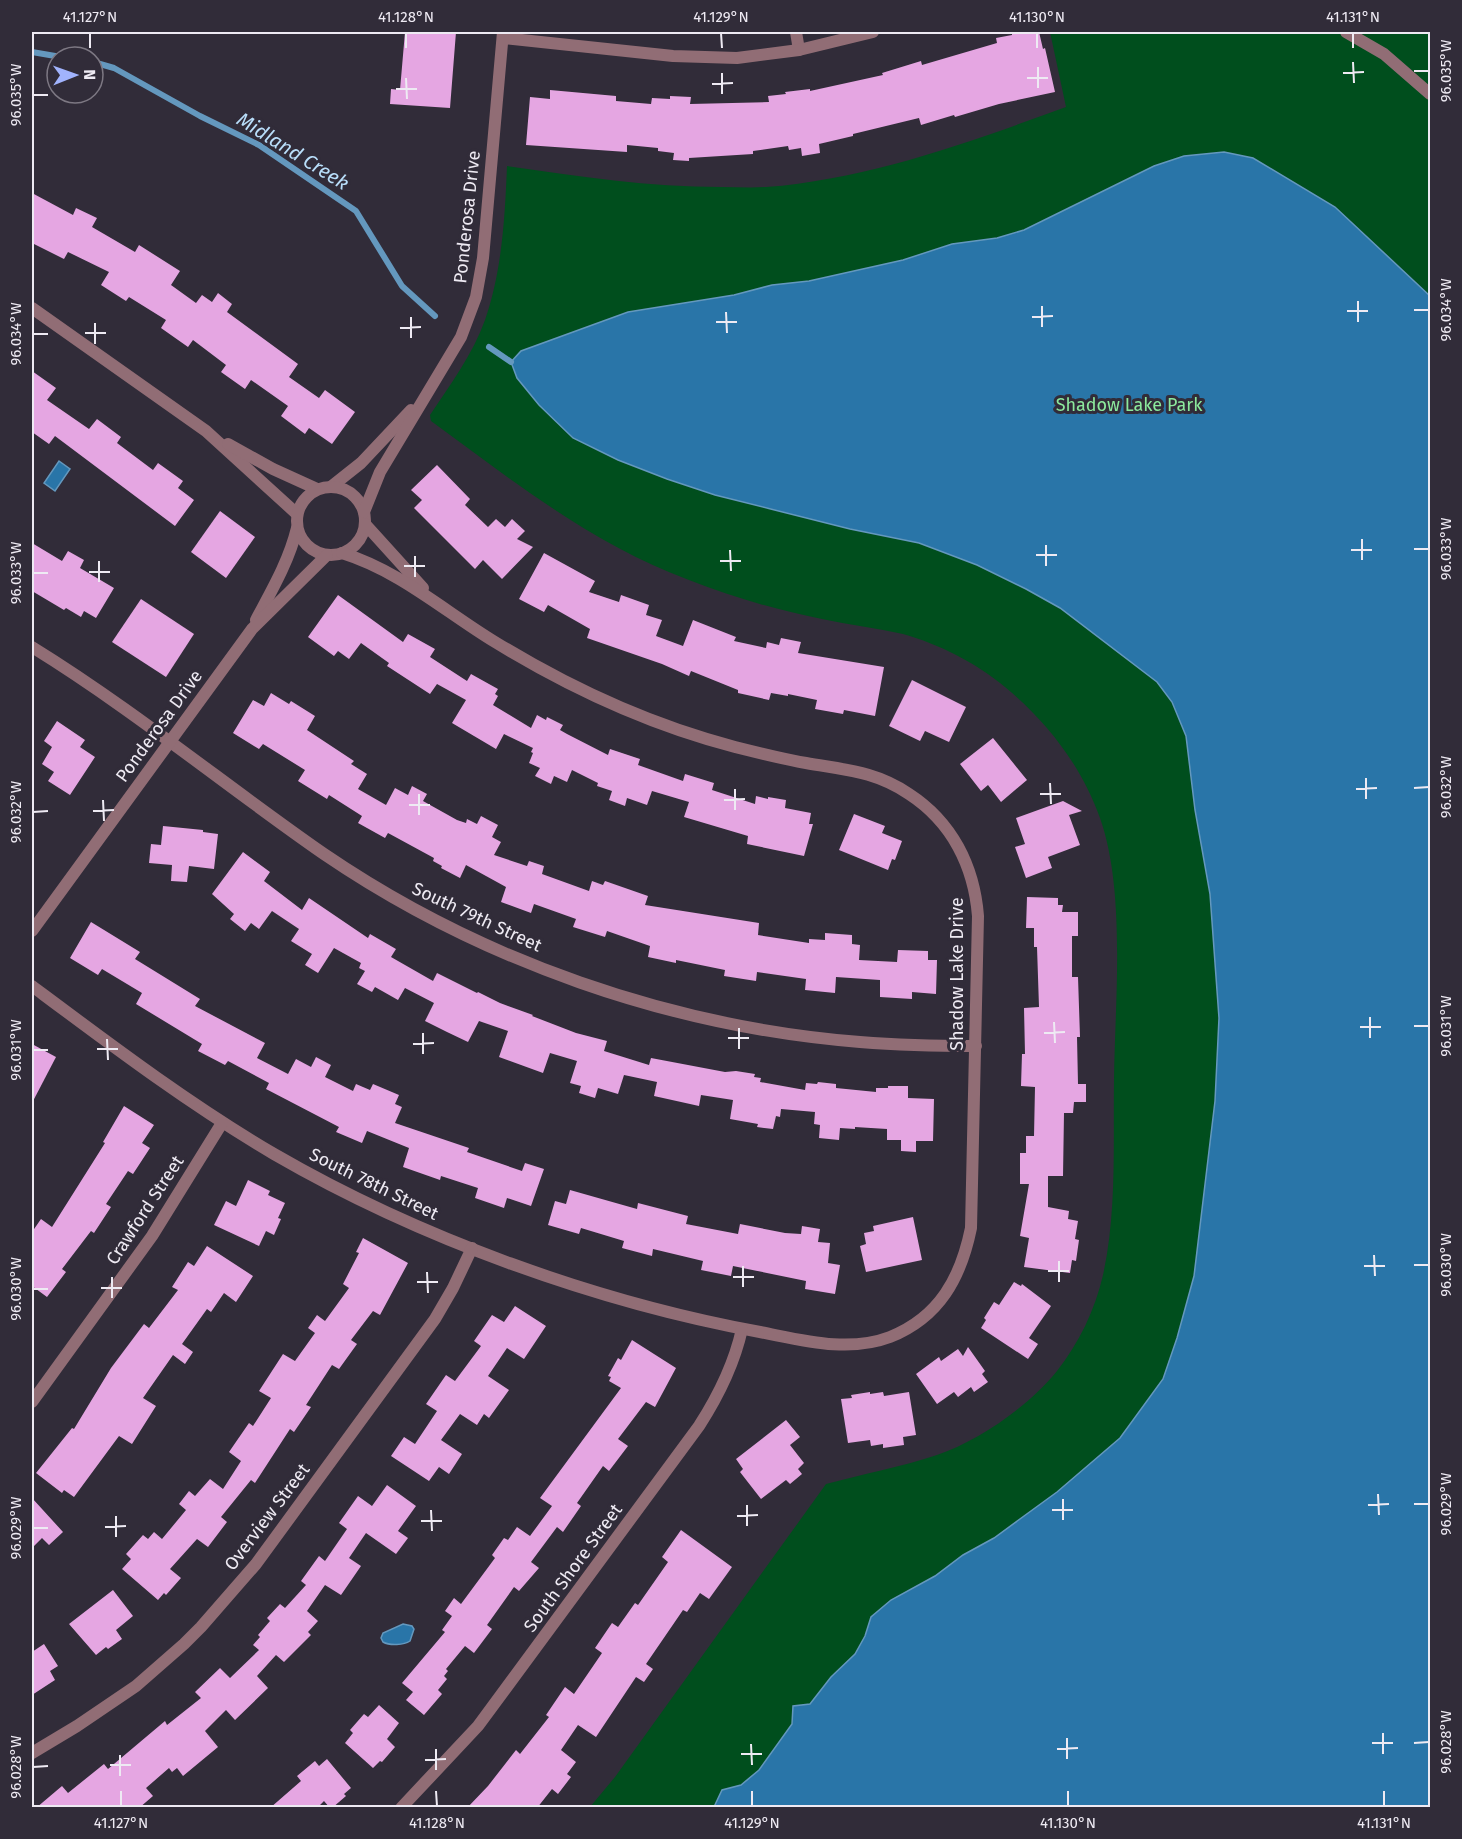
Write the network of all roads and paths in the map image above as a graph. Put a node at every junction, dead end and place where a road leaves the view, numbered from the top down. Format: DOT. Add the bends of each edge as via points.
graph roads {
  1 [pos="796,32"];
  2 [pos="873,32"];
  3 [pos="1346,32"];
  4 [pos="503,35"];
  5 [pos="799,50"];
  6 [pos="1431,94"];
  7 [pos="32,308"];
  8 [pos="426,393"];
  9 [pos="206,431"];
  10 [pos="332,486"];
  11 [pos="317,489"];
  12 [pos="297,514"];
  13 [pos="364,518"];
  14 [pos="297,528"];
  15 [pos="342,553"];
  16 [pos="327,555"];
  17 [pos="431,598"];
  18 [pos="252,630"];
  19 [pos="32,647"];
  20 [pos="170,741"];
  21 [pos="32,931"];
  22 [pos="32,986"];
  23 [pos="976,1046"];
  24 [pos="222,1123"];
  25 [pos="472,1248"];
  26 [pos="742,1329"];
  27 [pos="32,1402"];
  28 [pos="32,1753"];
  29 [pos="401,1808"];
  1 -- 5 [label="street"];
  2 -- 5 [label="street"];
  3 -- 6 [label="street" via="1384,54"];
  4 -- 5 [label="street" via="705,58"];
  4 -- 8 [label="street, Ponderosa Drive" via="476,297 461,337"];
  7 -- 9 [label="street"];
  8 -- 10 [label="street, Ponderosa Drive" via="361,463"];
  8 -- 13 [label="street, Ponderosa Drive" via="380,472"];
  9 -- 11 [label="street"];
  9 -- 12 [label="street"];
  10 -- 11 [label="street"];
  10 -- 13 [label="street" via="355,497"];
  11 -- 12 [label="street" via="304,499"];
  12 -- 14 [label="street"];
  13 -- 15 [label="street" via="360,538"];
  13 -- 17 [label="street, Shadow Lake Drive"];
  14 -- 16 [label="street" via="305,543"];
  14 -- 18 [label="street, Ponderosa Drive" via="284,566"];
  15 -- 16 [label="street"];
  15 -- 17 [label="street, Shadow Lake Drive" via="380,568"];
  16 -- 18 [label="street, Ponderosa Drive"];
  17 -- 23 [label="street, Shadow Lake Drive" via="509,651 608,703 696,736 878,777 926,806 954,839 976,893"];
  18 -- 20 [label="street, Ponderosa Drive"];
  19 -- 20 [label="street, South 79th Street"];
  20 -- 21 [label="street, Ponderosa Drive"];
  20 -- 23 [label="street, South 79th Street" via="325,854 382,890 478,940 560,975 648,1004 773,1031 860,1042"];
  22 -- 24 [label="street, South 78th Street"];
  23 -- 26 [label="street, Shadow Lake Drive" via="971,1228 959,1272 945,1295 910,1326 869,1342 830,1344"];
  24 -- 25 [label="street, South 78th Street" via="314,1177"];
  24 -- 27 [label="street, Crawford Street" via="152,1236"];
  25 -- 26 [label="street, South 78th Street" via="609,1296"];
  25 -- 28 [label="street, Overview Street" via="453,1288 423,1335 240,1584 184,1644 144,1679"];
  26 -- 29 [label="street, South Shore Street" via="723,1386 699,1426 478,1726"];
}
